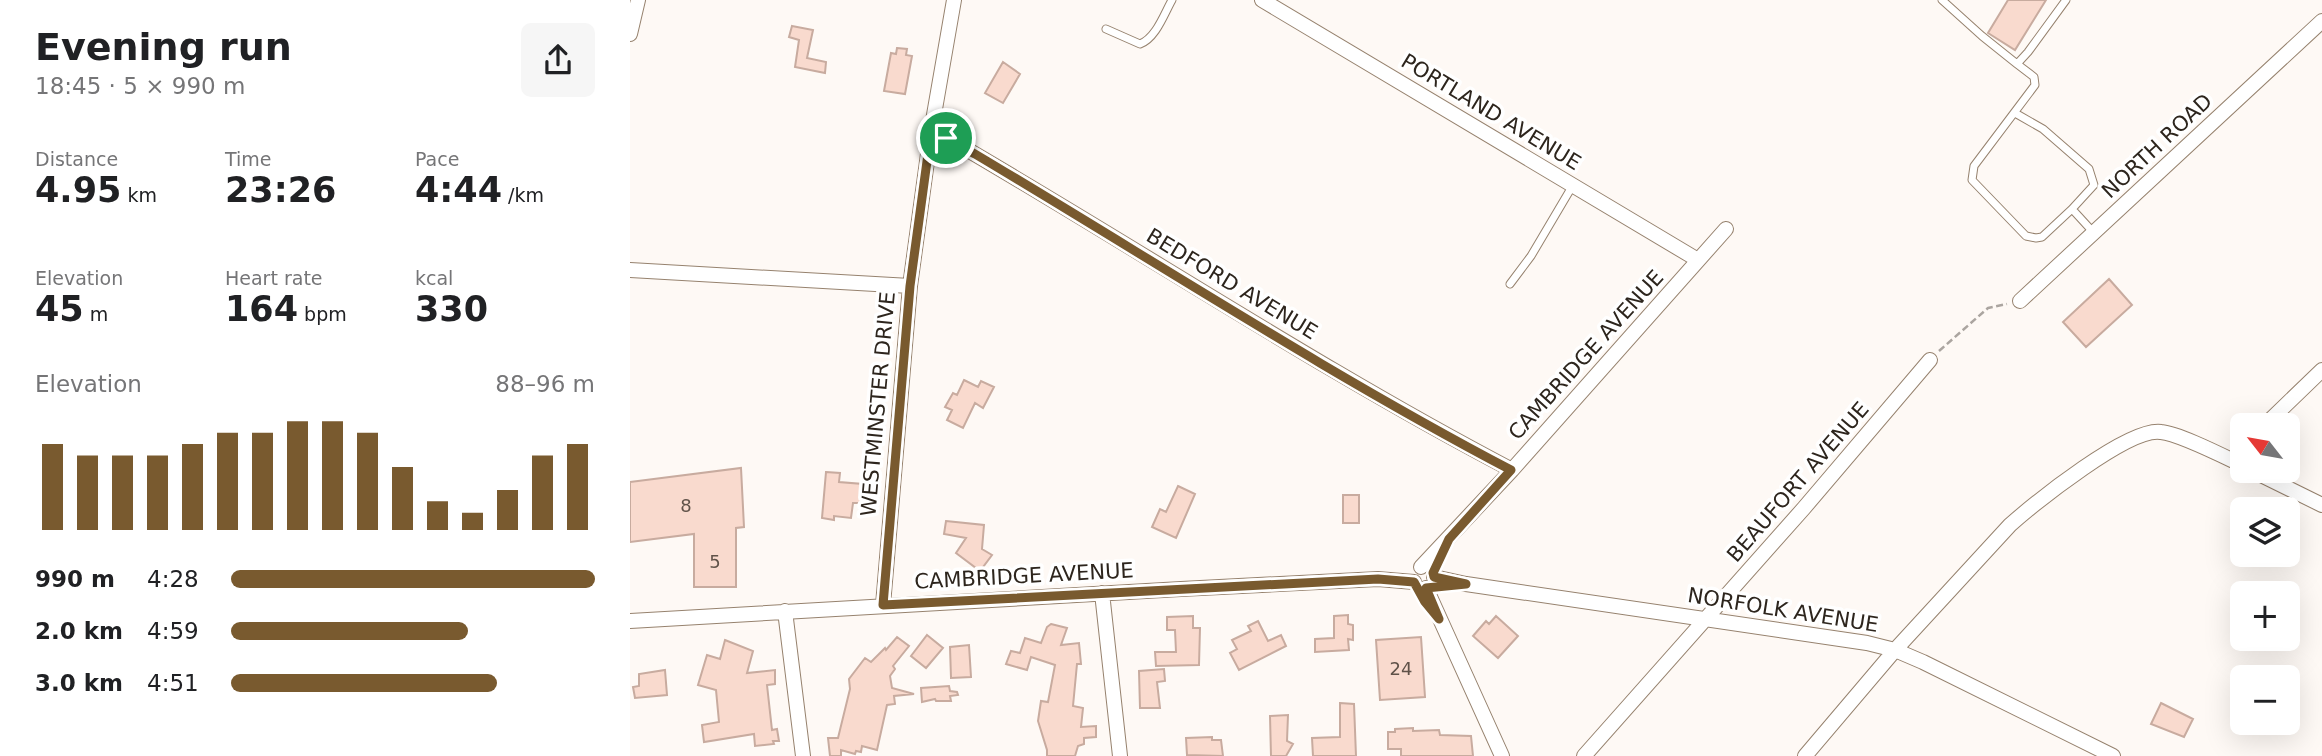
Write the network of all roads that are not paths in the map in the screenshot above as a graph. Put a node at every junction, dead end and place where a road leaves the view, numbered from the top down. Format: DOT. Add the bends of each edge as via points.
graph roads {
  1 [pos="638,0"];
  2 [pos="954,0"];
  3 [pos="1172,0"];
  4 [pos="1262,0"];
  5 [pos="1942,0"];
  6 [pos="2066,0"];
  7 [pos="2322,21"];
  8 [pos="1105,29"];
  9 [pos="630,34"];
  10 [pos="2017,64"];
  11 [pos="2015,113"];
  12 [pos="931,132"];
  13 [pos="1573,185"];
  14 [pos="2072,209"];
  15 [pos="1726,229"];
  16 [pos="2094,234"];
  17 [pos="1698,260"];
  18 [pos="630,270"];
  19 [pos="1510,284"];
  20 [pos="910,286"];
  21 [pos="2020,300"];
  22 [pos="1930,360"];
  23 [pos="2322,370"];
  24 [pos="2277,413"];
  25 [pos="2230,460"];
  26 [pos="1511,470"];
  27 [pos="2277,483"];
  28 [pos="2322,505"];
  29 [pos="1424,579"];
  30 [pos="1102,593"];
  31 [pos="883,605"];
  32 [pos="785,611"];
  33 [pos="1705,619"];
  34 [pos="630,621"];
  35 [pos="1895,650"];
  36 [pos="803,756"];
  37 [pos="1120,756"];
  38 [pos="1502,756"];
  39 [pos="1584,756"];
  40 [pos="1805,756"];
  41 [pos="2113,756"];
  1 -- 9 [label="street"];
  2 -- 12 [label="street, WESTMINSTER DRIVE"];
  3 -- 8 [label="lane" via="1146,42 1140,44"];
  4 -- 13 [label="street, PORTLAND AVENUE"];
  5 -- 10 [label="lane"];
  6 -- 10 [label="lane"];
  7 -- 16 [label="street, NORTH ROAD"];
  10 -- 11 [label="lane" via="2034,77 2035,85"];
  11 -- 14 [label="lane" via="2043,129 2089,169 2094,185"];
  11 -- 14 [label="lane" via="1974,166 1972,180 2031,238 2042,237"];
  12 -- 20 [label="street, WESTMINSTER DRIVE"];
  12 -- 26 [label="street, BEDFORD AVENUE"];
  13 -- 17 [label="street, PORTLAND AVENUE"];
  13 -- 19 [label="lane"];
  14 -- 16 [label="lane"];
  15 -- 17 [label="street, CAMBRIDGE AVENUE"];
  16 -- 21 [label="street, NORTH ROAD"];
  17 -- 26 [label="street, CAMBRIDGE AVENUE"];
  18 -- 20 [label="street"];
  20 -- 31 [label="street, WESTMINSTER DRIVE"];
  22 -- 33 [label="street, BEAUFORT AVENUE"];
  23 -- 24 [label="street"];
  25 -- 35 [label="street" via="2171,435 2155,432 2131,440 2028,509"];
  26 -- 29 [label="street, CAMBRIDGE AVENUE" via="1449,539"];
  27 -- 28 [label="street"];
  29 -- 30 [label="street, CAMBRIDGE AVENUE"];
  29 -- 33 [label="street, NORFOLK AVENUE"];
  29 -- 38 [label="street"];
  30 -- 31 [label="street, CAMBRIDGE AVENUE"];
  30 -- 37 [label="street"];
  31 -- 32 [label="street, CAMBRIDGE AVENUE"];
  32 -- 34 [label="street, CAMBRIDGE AVENUE"];
  32 -- 36 [label="street"];
  33 -- 35 [label="street, NORFOLK AVENUE"];
  33 -- 39 [label="street, BEAUFORT AVENUE"];
  35 -- 40 [label="street"];
  35 -- 41 [label="street, NORFOLK AVENUE"];
}
